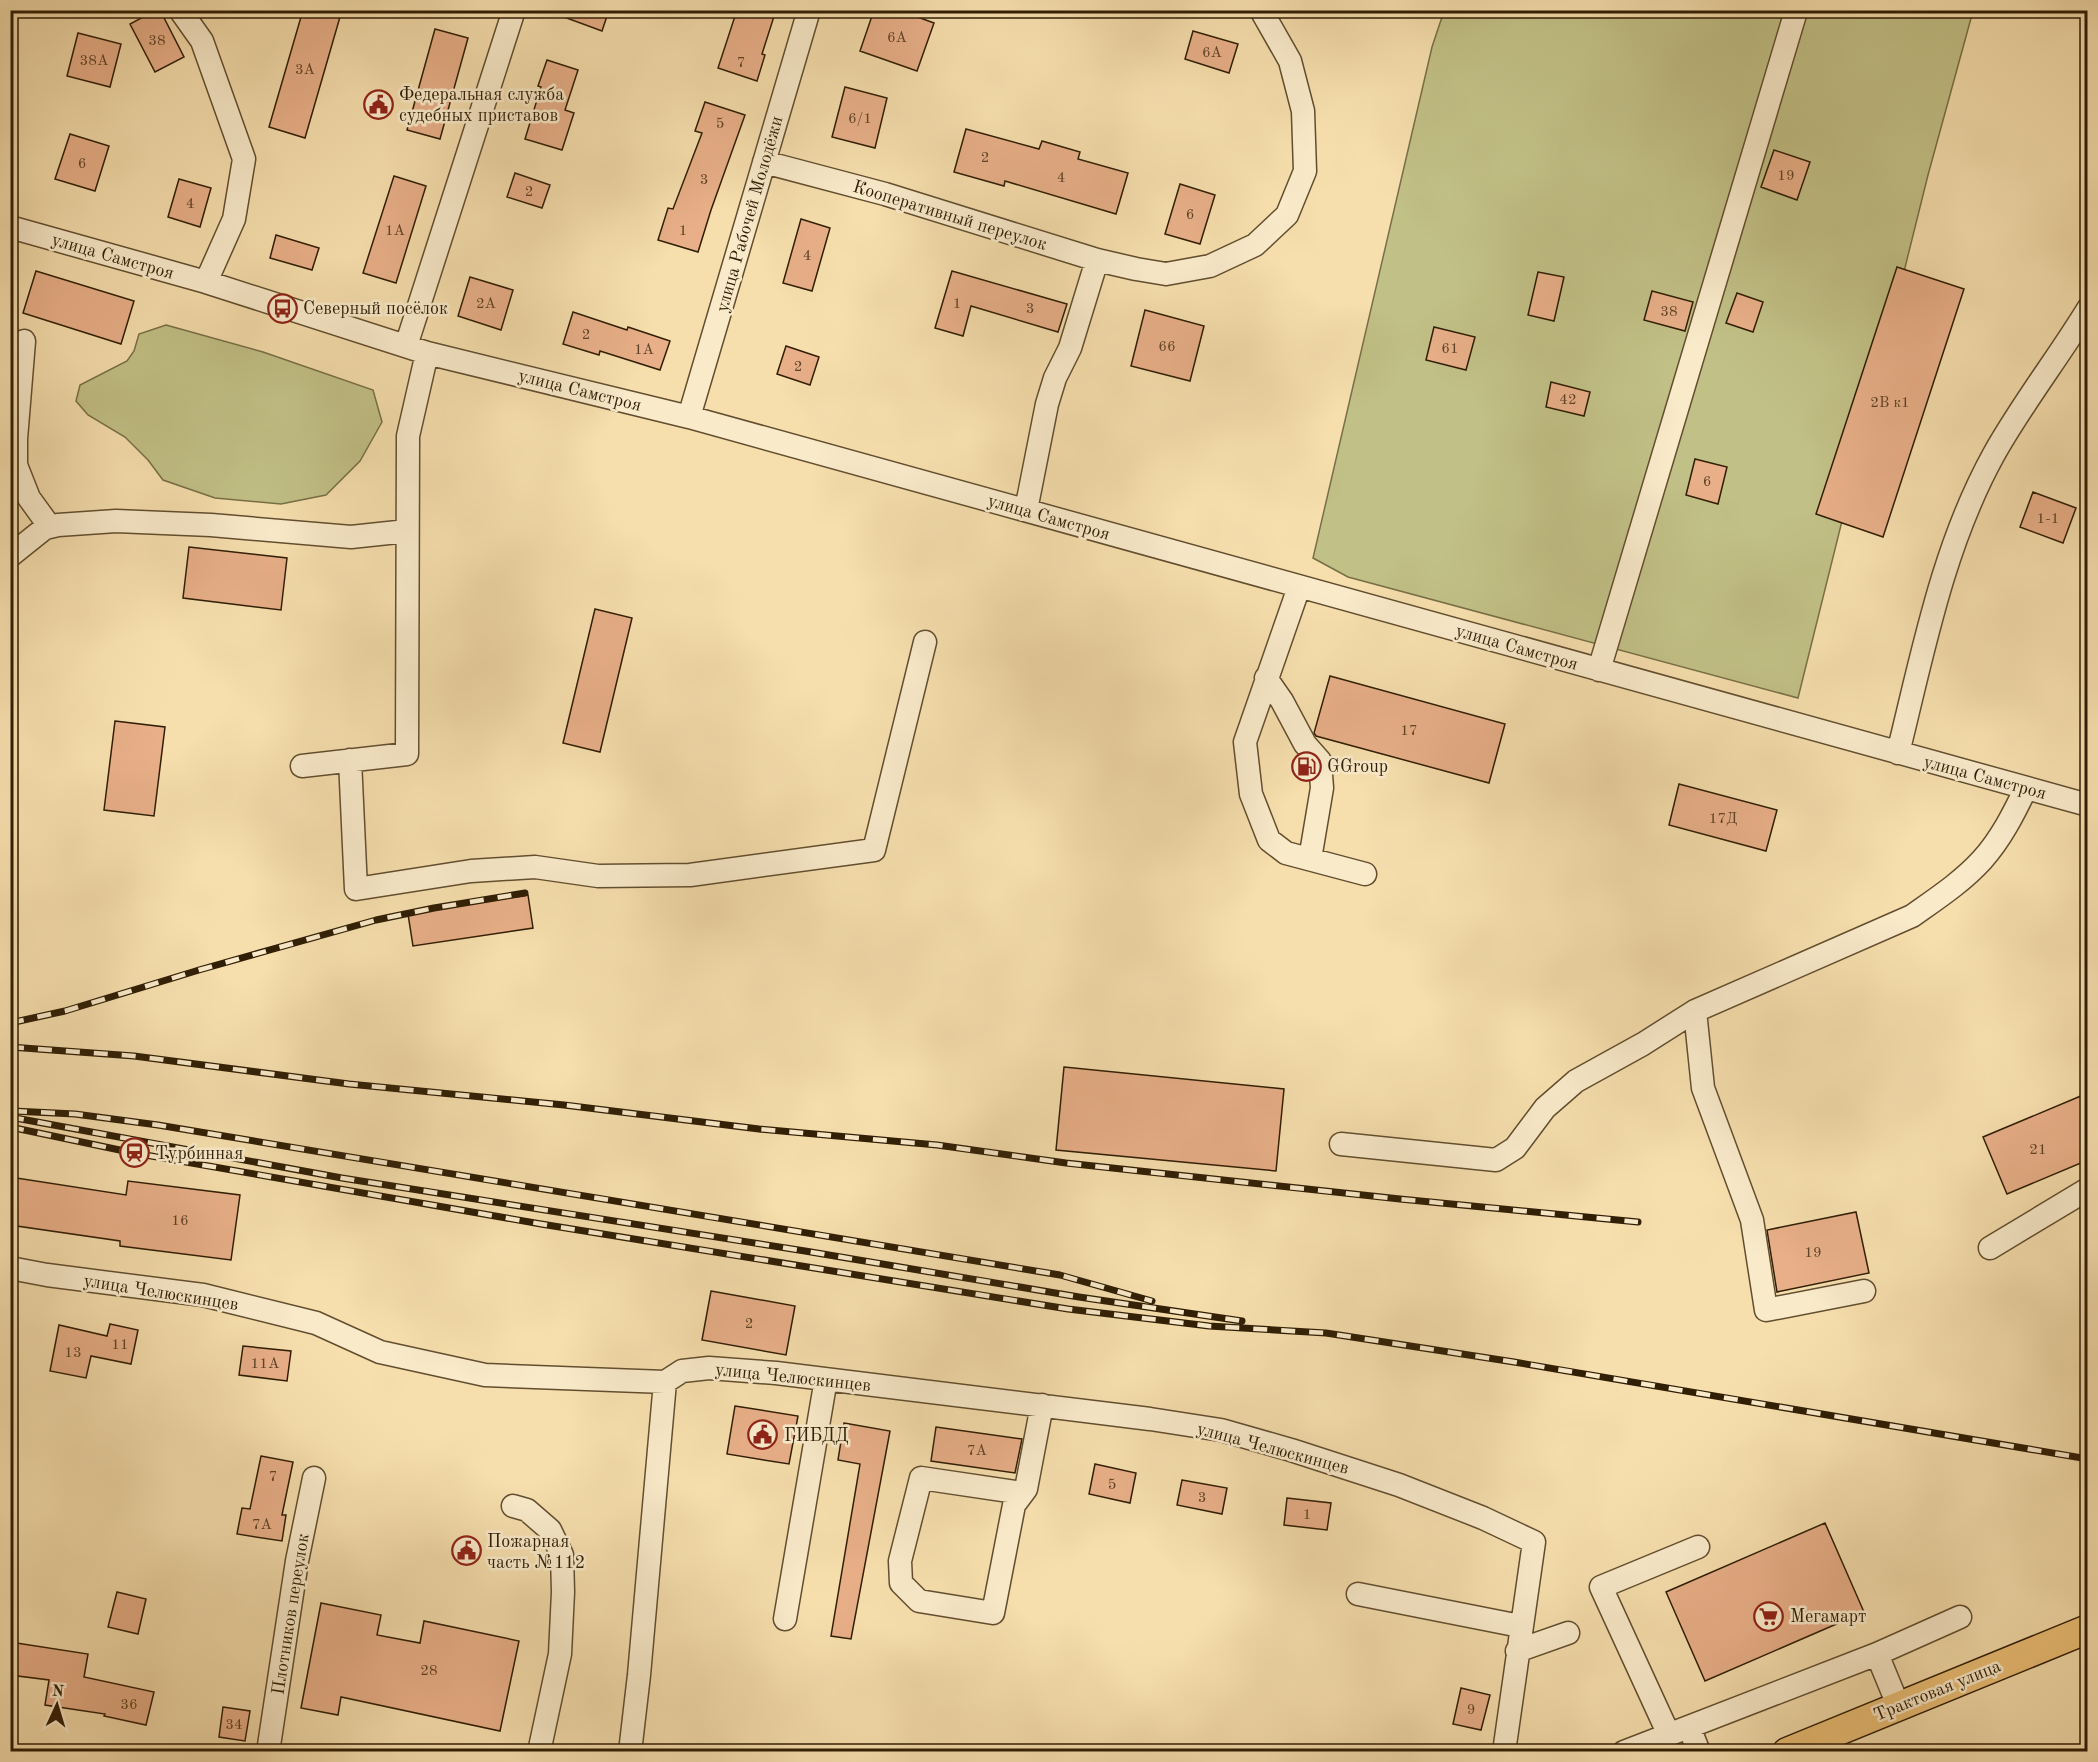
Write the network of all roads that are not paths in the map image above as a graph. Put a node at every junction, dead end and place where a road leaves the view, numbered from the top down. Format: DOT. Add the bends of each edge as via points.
graph roads {
  1 [pos="180,10"];
  2 [pos="514,10"];
  3 [pos="809,10"];
  4 [pos="1262,10"];
  5 [pos="1796,11"];
  6 [pos="765,162"];
  7 [pos="10,227"];
  8 [pos="1097,260"];
  9 [pos="206,282"];
  10 [pos="2088,309"];
  11 [pos="24,340"];
  12 [pos="417,349"];
  13 [pos="689,417"];
  14 [pos="1026,510"];
  15 [pos="50,527"];
  16 [pos="408,531"];
  17 [pos="10,556"];
  18 [pos="1299,586"];
  19 [pos="925,642"];
  20 [pos="1599,670"];
  21 [pos="1266,678"];
  22 [pos="1898,753"];
  23 [pos="350,760"];
  24 [pos="302,766"];
  25 [pos="2026,788"];
  26 [pos="2088,805"];
  27 [pos="1310,859"];
  28 [pos="1365,874"];
  29 [pos="1695,1011"];
  30 [pos="1341,1144"];
  31 [pos="2088,1189"];
  32 [pos="1990,1248"];
  33 [pos="10,1268"];
  34 [pos="1864,1291"];
  35 [pos="826,1379"];
  36 [pos="665,1382"];
  37 [pos="1042,1406"];
  38 [pos="314,1478"];
  39 [pos="1023,1493"];
  40 [pos="513,1506"];
  41 [pos="1698,1547"];
  42 [pos="1358,1594"];
  43 [pos="1960,1617"];
  44 [pos="785,1619"];
  45 [pos="1520,1626"];
  46 [pos="2088,1629"];
  47 [pos="1568,1633"];
  48 [pos="1517,1652"];
  49 [pos="1877,1654"];
  50 [pos="1898,1705"];
  51 [pos="1679,1731"];
  52 [pos="268,1752"];
  53 [pos="540,1752"];
  54 [pos="630,1752"];
  55 [pos="1504,1752"];
  56 [pos="1624,1752"];
  57 [pos="1699,1752"];
  58 [pos="1787,1752"];
  1 -- 9 [label="street" via="202,41 244,159 234,219"];
  2 -- 12 [label="street"];
  3 -- 6 [label="street, улица Рабочей Молодёжи"];
  4 -- 8 [label="street, Кооперативный переулок" via="1290,61 1303,111 1305,171 1287,214 1255,245 1210,266 1166,274"];
  5 -- 20 [label="street"];
  6 -- 8 [label="street, Кооперативный переулок"];
  6 -- 13 [label="street, улица Рабочей Молодёжи"];
  7 -- 9 [label="street, улица Самстроя"];
  8 -- 14 [label="street" via="1070,348 1047,404"];
  9 -- 12 [label="street, улица Самстроя"];
  10 -- 22 [label="street" via="1994,454 1958,532"];
  11 -- 15 [label="street" via="16,465 28,498"];
  12 -- 13 [label="street, улица Самстроя"];
  12 -- 16 [label="street" via="408,436"];
  13 -- 14 [label="street, улица Самстроя"];
  14 -- 18 [label="street, улица Самстроя"];
  15 -- 16 [label="street" via="116,521 351,537"];
  15 -- 17 [label="street"];
  16 -- 23 [label="street" via="407,754"];
  18 -- 20 [label="street, улица Самстроя"];
  18 -- 21 [label="street"];
  19 -- 23 [label="street" via="874,850 690,875 598,876 535,867 471,871 356,889"];
  20 -- 22 [label="street, улица Самстроя"];
  21 -- 27 [label="street" via="1305,744 1320,761 1322,788"];
  21 -- 27 [label="street" via="1245,742 1251,794 1269,840 1286,853"];
  22 -- 25 [label="street, улица Самстроя"];
  23 -- 24 [label="street"];
  25 -- 26 [label="street, улица Самстроя"];
  25 -- 29 [label="street" via="2008,824 1982,860 1912,916"];
  27 -- 28 [label="street"];
  29 -- 30 [label="street" via="1576,1081 1545,1108 1515,1148 1496,1160"];
  29 -- 34 [label="street" via="1703,1088 1752,1220 1766,1310"];
  31 -- 32 [label="street"];
  33 -- 36 [label="street, улица Челюскинцев" via="203,1295 316,1323 380,1352 485,1375"];
  35 -- 36 [label="street, улица Челюскинцев" via="709,1368 682,1371"];
  35 -- 37 [label="street, улица Челюскинцев"];
  35 -- 44 [label="street"];
  36 -- 54 [label="street"];
  37 -- 39 [label="street"];
  37 -- 45 [label="street, улица Челюскинцев" via="1221,1430 1399,1485 1483,1518 1534,1542"];
  38 -- 52 [label="street, Плотников переулок" via="297,1561"];
  39 -- 39 [label="street" via="1014,1505 993,1613 919,1600 901,1583 900,1561 921,1478"];
  40 -- 53 [label="street" via="526,1510 550,1530 562,1555 560,1654"];
  41 -- 51 [label="street" via="1601,1587"];
  42 -- 45 [label="street"];
  43 -- 49 [label="street"];
  45 -- 48 [label="street"];
  46 -- 50 [label="main road, Трактовая улица"];
  47 -- 48 [label="street"];
  48 -- 55 [label="street"];
  49 -- 50 [label="street"];
  49 -- 51 [label="street"];
  50 -- 58 [label="main road, Трактовая улица"];
  51 -- 56 [label="street"];
  51 -- 57 [label="street"];
}
